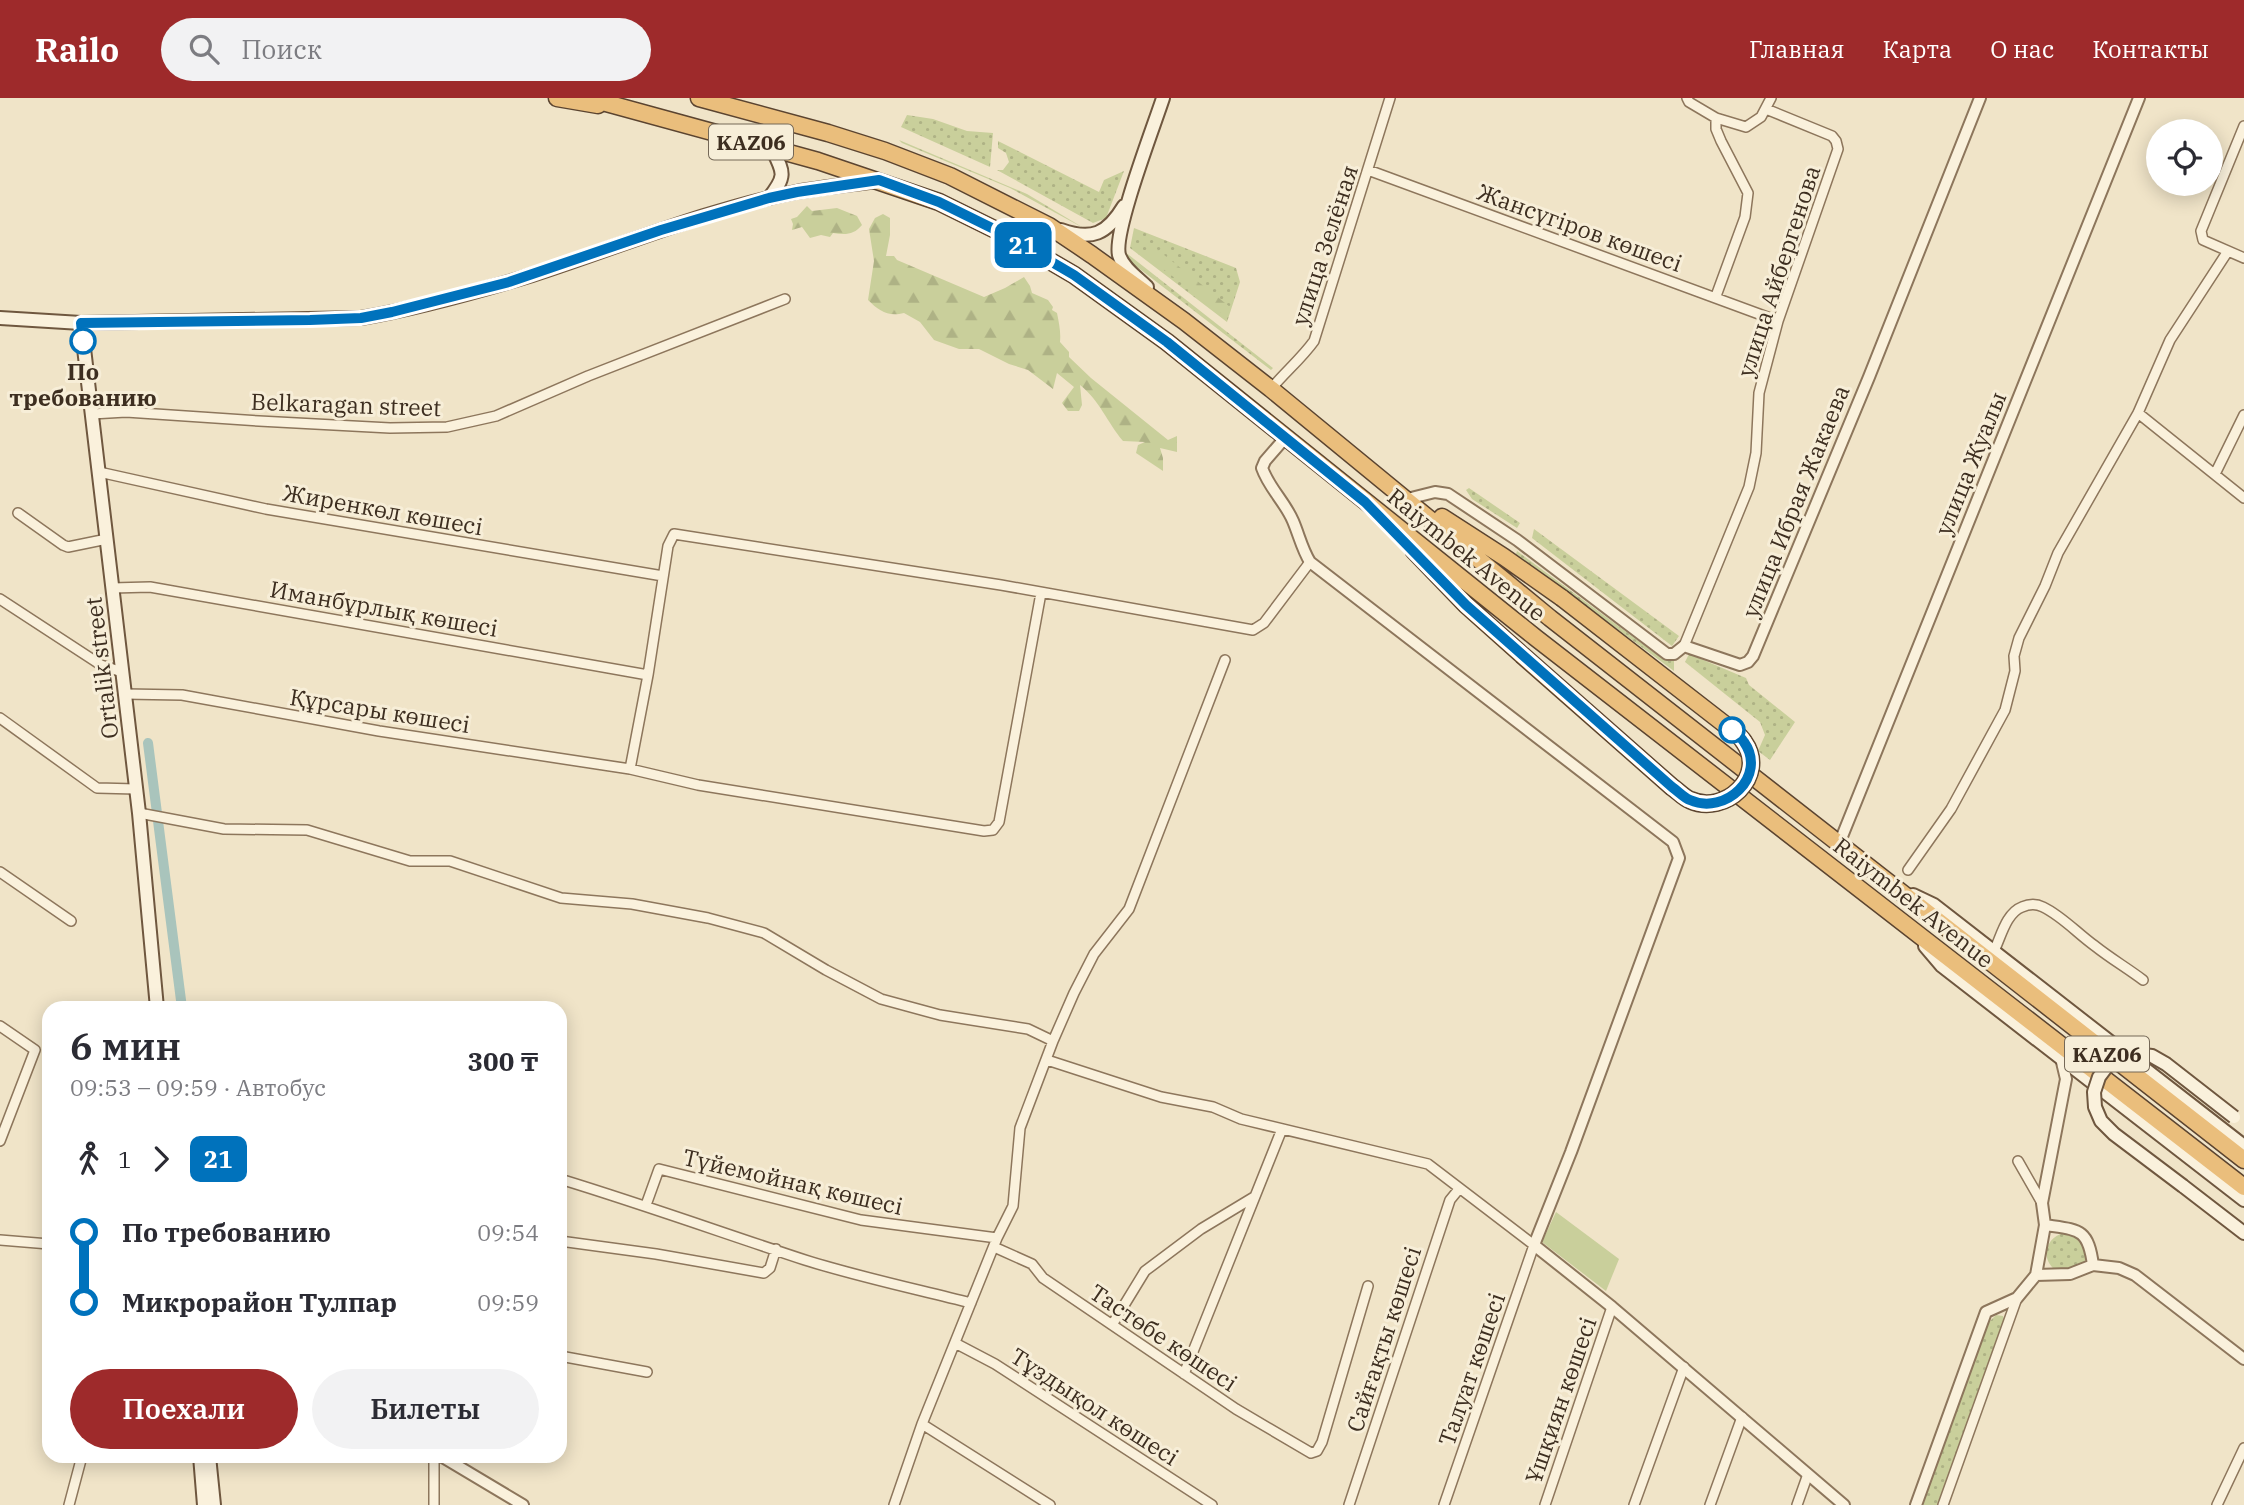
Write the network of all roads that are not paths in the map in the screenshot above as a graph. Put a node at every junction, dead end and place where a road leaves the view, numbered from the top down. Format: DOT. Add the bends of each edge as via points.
graph roads {
  1 [pos="557,98"];
  2 [pos="588,98"];
  3 [pos="699,98"];
  4 [pos="1163,98"];
  5 [pos="1390,98"];
  6 [pos="1687,98"];
  7 [pos="1771,98"];
  8 [pos="1980,98"];
  9 [pos="2138,98"];
  10 [pos="621,108"];
  11 [pos="1766,109"];
  12 [pos="1716,118"];
  13 [pos="2244,126"];
  14 [pos="771,147"];
  15 [pos="1368,170"];
  16 [pos="879,180"];
  17 [pos="1129,197"];
  18 [pos="769,198"];
  19 [pos="1049,226"];
  20 [pos="2228,251"];
  21 [pos="2244,258"];
  22 [pos="1716,296"];
  23 [pos="785,299"];
  24 [pos="0,318"];
  25 [pos="1184,321"];
  26 [pos="1778,321"];
  27 [pos="81,323"];
  28 [pos="1271,389"];
  29 [pos="2138,413"];
  30 [pos="92,414"];
  31 [pos="2244,415"];
  32 [pos="1285,438"];
  33 [pos="99,472"];
  34 [pos="2215,474"];
  35 [pos="1383,480"];
  36 [pos="1411,498"];
  37 [pos="2244,498"];
  38 [pos="1365,502"];
  39 [pos="18,513"];
  40 [pos="107,539"];
  41 [pos="1517,540"];
  42 [pos="1504,557"];
  43 [pos="1310,562"];
  44 [pos="663,576"];
  45 [pos="113,587"];
  46 [pos="1041,593"];
  47 [pos="0,598"];
  48 [pos="1684,646"];
  49 [pos="1225,660"];
  50 [pos="122,672"];
  51 [pos="648,675"];
  52 [pos="125,694"];
  53 [pos="0,718"];
  54 [pos="630,769"];
  55 [pos="136,789"];
  56 [pos="139,813"];
  57 [pos="1839,844"];
  58 [pos="1908,870"];
  59 [pos="0,872"];
  60 [pos="1894,887"];
  61 [pos="71,921"];
  62 [pos="1909,927"];
  63 [pos="1994,951"];
  64 [pos="2143,980"];
  65 [pos="156,1001"];
  66 [pos="0,1026"];
  67 [pos="1054,1041"];
  68 [pos="2061,1058"];
  69 [pos="1047,1060"];
  70 [pos="2085,1077"];
  71 [pos="2063,1091"];
  72 [pos="2239,1121"];
  73 [pos="1282,1129"];
  74 [pos="0,1141"];
  75 [pos="2244,1146"];
  76 [pos="2244,1160"];
  77 [pos="2018,1161"];
  78 [pos="567,1181"];
  79 [pos="2244,1187"];
  80 [pos="1459,1189"];
  81 [pos="1254,1197"];
  82 [pos="2244,1200"];
  83 [pos="2042,1203"];
  84 [pos="646,1205"];
  85 [pos="2045,1225"];
  86 [pos="2244,1233"];
  87 [pos="0,1240"];
  88 [pos="567,1242"];
  89 [pos="996,1242"];
  90 [pos="42,1243"];
  91 [pos="1534,1245"];
  92 [pos="776,1250"];
  93 [pos="2093,1265"];
  94 [pos="2036,1275"];
  95 [pos="1368,1286"];
  96 [pos="2017,1298"];
  97 [pos="971,1303"];
  98 [pos="1612,1307"];
  99 [pos="1112,1325"];
  100 [pos="955,1343"];
  101 [pos="567,1357"];
  102 [pos="2244,1359"];
  103 [pos="1684,1367"];
  104 [pos="647,1373"];
  105 [pos="1184,1374"];
  106 [pos="1742,1417"];
  107 [pos="922,1424"];
  108 [pos="2244,1448"];
  109 [pos="80,1463"];
  110 [pos="201,1463"];
  111 [pos="210,1463"];
  112 [pos="435,1463"];
  113 [pos="453,1463"];
  114 [pos="1808,1474"];
  115 [pos="69,1505"];
  116 [pos="204,1505"];
  117 [pos="214,1505"];
  118 [pos="434,1505"];
  119 [pos="523,1505"];
  120 [pos="895,1505"];
  121 [pos="1050,1505"];
  122 [pos="1212,1505"];
  123 [pos="1349,1505"];
  124 [pos="1444,1505"];
  125 [pos="1545,1505"];
  126 [pos="1634,1505"];
  127 [pos="1710,1505"];
  128 [pos="1797,1505"];
  129 [pos="1844,1505"];
  130 [pos="1916,1505"];
  131 [pos="1943,1505"];
  132 [pos="2217,1505"];
  1 -- 10 [label="highway"];
  2 -- 10 [label="highway, Raiymbek Avenue / KАZ06"];
  3 -- 19 [label="highway, Raiymbek Avenue / KАZ06" via="885,152 950,176"];
  4 -- 17 [label="main road"];
  5 -- 15 [label="street, улица Зелёная"];
  6 -- 12 [label="street"];
  7 -- 11 [label="street"];
  8 -- 48 [label="street, улица Ибрая Жакаева" via="1753,656 1740,665"];
  9 -- 57 [label="street, улица Жуалы"];
  10 -- 14 [label="highway, Raiymbek Avenue / KАZ06"];
  11 -- 12 [label="street" via="1746,127"];
  11 -- 26 [label="street, улица Айбергенова" via="1832,136 1838,149"];
  12 -- 22 [label="street" via="1721,141 1748,193 1745,217"];
  13 -- 20 [label="street" via="2201,231 2203,240"];
  14 -- 16 [label="highway, Raiymbek Avenue / KАZ06"];
  14 -- 18 [label="main road" via="783,174"];
  15 -- 22 [label="street, Жансүгіров көшесі"];
  15 -- 28 [label="street, улица Зелёная" via="1314,341"];
  16 -- 18 [label="main road"];
  16 -- 32 [label="highway, Raiymbek Avenue / KАZ06" via="939,202 1074,275 1167,342"];
  17 -- 19 [label="main road" via="1101,233 1076,236"];
  17 -- 25 [label="main road" via="1119,256"];
  18 -- 27 [label="main road" via="496,285 361,318"];
  19 -- 25 [label="highway, Raiymbek Avenue / KАZ06"];
  20 -- 21 [label="street"];
  20 -- 29 [label="street" via="2171,340"];
  22 -- 26 [label="street, Жансүгіров көшесі"];
  23 -- 30 [label="street, Belkaragan street" via="496,416 447,427"];
  24 -- 27 [label="main road"];
  25 -- 28 [label="highway, Raiymbek Avenue / KАZ06"];
  26 -- 48 [label="street, улица Айбергенова" via="1759,393 1749,487"];
  27 -- 30 [label="main road, Ortalik street"];
  28 -- 35 [label="highway, Raiymbek Avenue / KАZ06"];
  29 -- 34 [label="street"];
  29 -- 58 [label="street" via="2058,553 2024,627 2005,710 1951,809"];
  30 -- 33 [label="main road, Ortalik street"];
  31 -- 34 [label="street"];
  32 -- 38 [label="highway, Raiymbek Avenue / KАZ06"];
  32 -- 43 [label="street" via="1262,468 1293,521"];
  33 -- 40 [label="main road, Ortalik street"];
  33 -- 44 [label="street, Жиренкөл көшесі" via="266,509"];
  34 -- 37 [label="street"];
  35 -- 36 [label="highway"];
  35 -- 57 [label="highway, Raiymbek Avenue / KАZ06"];
  36 -- 41 [label="street" via="1448,494"];
  36 -- 42 [label="highway"];
  38 -- 42 [label="highway, bridge" via="1466,605 1662,779 1690,800 1709,805 1740,791 1751,761 1745,743 1732,730"];
  38 -- 62 [label="highway, Raiymbek Avenue / KАZ06"];
  39 -- 40 [label="street" via="68,547"];
  40 -- 45 [label="main road, Ortalik street"];
  41 -- 42 [label="street"];
  41 -- 48 [label="street, улица Ибрая Жакаева" via="1667,654"];
  43 -- 46 [label="street" via="1253,630"];
  43 -- 91 [label="street" via="1673,842 1679,858"];
  44 -- 46 [label="street" via="671,537 678,534"];
  44 -- 51 [label="street"];
  45 -- 50 [label="main road, Ortalik street"];
  45 -- 51 [label="street, Иманбұрлық көшесі" via="150,587"];
  46 -- 54 [label="street, Құрсары көшесі" via="999,822 993,830 698,785"];
  47 -- 50 [label="street" via="101,665"];
  49 -- 67 [label="street" via="1129,909 1094,954"];
  50 -- 52 [label="main road, Ortalik street"];
  51 -- 54 [label="street"];
  52 -- 54 [label="street, Құрсары көшесі" via="181,695"];
  52 -- 55 [label="main road, Ortalik street"];
  53 -- 55 [label="street" via="97,788"];
  55 -- 56 [label="main road, Ortalik street"];
  56 -- 65 [label="main road, Ortalik street"];
  56 -- 67 [label="street" via="224,828 307,830 410,861 450,861 561,898 632,904 708,918 764,933 881,999 940,1015 1028,1029"];
  57 -- 60 [label="highway, Raiymbek Avenue / KАZ06"];
  59 -- 61 [label="street"];
  60 -- 63 [label="main road" via="1934,905"];
  60 -- 76 [label="highway, Raiymbek Avenue / KАZ06"];
  62 -- 68 [label="main road" via="1942,966"];
  62 -- 79 [label="highway, Raiymbek Avenue / KАZ06"];
  63 -- 64 [label="street" via="2015,911 2027,905 2041,906"];
  63 -- 75 [label="main road"];
  66 -- 74 [label="street" via="35,1051"];
  67 -- 69 [label="street"];
  68 -- 70 [label="main road"];
  68 -- 71 [label="street" via="2066,1079"];
  69 -- 73 [label="street"];
  69 -- 89 [label="street" via="1020,1128 1013,1206"];
  70 -- 71 [label="street"];
  70 -- 82 [label="main road"];
  71 -- 83 [label="street"];
  72 -- 86 [label="main road, bridge" via="2152,1056 2136,1054 2108,1065 2094,1092 2101,1121 2114,1134"];
  73 -- 80 [label="street" via="1428,1164"];
  73 -- 81 [label="street"];
  77 -- 83 [label="street"];
  78 -- 84 [label="street"];
  80 -- 91 [label="street"];
  80 -- 123 [label="street, Сайғақты көшесі" via="1450,1199"];
  81 -- 99 [label="street" via="1145,1271"];
  81 -- 105 [label="street"];
  83 -- 85 [label="street"];
  84 -- 89 [label="street, Түйемойнақ көшесі" via="659,1169 861,1220"];
  84 -- 92 [label="street"];
  85 -- 93 [label="street" via="2080,1233 2089,1242"];
  85 -- 94 [label="street"];
  87 -- 90 [label="street"];
  88 -- 92 [label="street" via="764,1273"];
  89 -- 97 [label="street"];
  89 -- 99 [label="street, Тастөбе көшесі"];
  91 -- 98 [label="street"];
  91 -- 124 [label="street, Талуат көшесі"];
  92 -- 97 [label="street"];
  93 -- 94 [label="street" via="2070,1274"];
  93 -- 102 [label="street" via="2135,1275"];
  94 -- 96 [label="street"];
  95 -- 105 [label="street, Тастөбе көшесі" via="1317,1451 1302,1450"];
  96 -- 130 [label="street" via="1986,1312"];
  96 -- 131 [label="street"];
  97 -- 100 [label="street"];
  98 -- 103 [label="street"];
  98 -- 125 [label="street, Ұшқиян көшесі"];
  99 -- 105 [label="street, Тастөбе көшесі"];
  100 -- 107 [label="street"];
  100 -- 122 [label="street, Тұздықол көшесі" via="995,1364"];
  101 -- 104 [label="street"];
  103 -- 106 [label="street"];
  103 -- 126 [label="street"];
  106 -- 114 [label="street"];
  106 -- 127 [label="street"];
  107 -- 120 [label="street"];
  107 -- 121 [label="street"];
  108 -- 132 [label="street"];
  109 -- 115 [label="street"];
  110 -- 116 [label="main road"];
  111 -- 117 [label="main road"];
  112 -- 118 [label="street"];
  113 -- 119 [label="street"];
  114 -- 128 [label="street"];
  114 -- 129 [label="street"];
}
